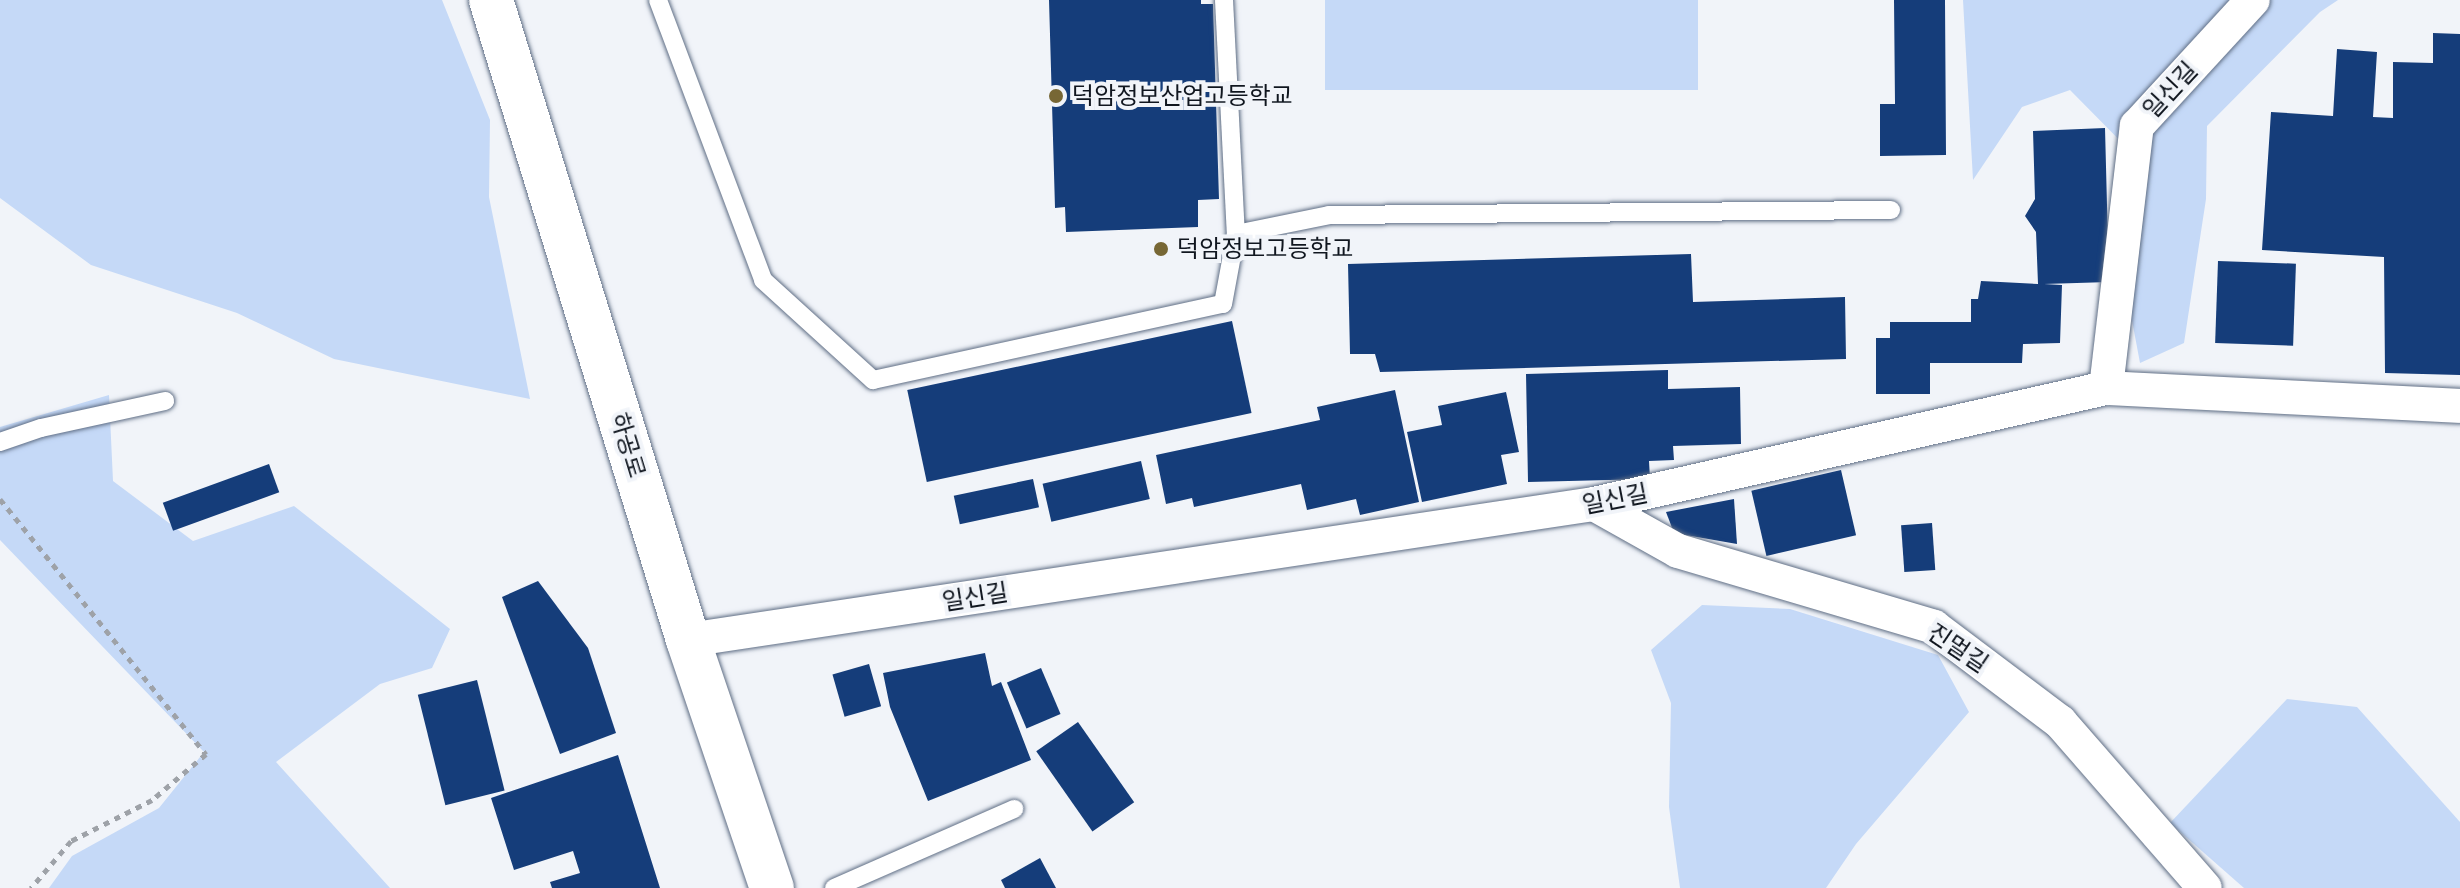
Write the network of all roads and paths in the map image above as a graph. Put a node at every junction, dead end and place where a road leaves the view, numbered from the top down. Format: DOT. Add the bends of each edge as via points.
graph roads {
  1 [pos="491,0"];
  2 [pos="658,0"];
  3 [pos="1224,0"];
  4 [pos="2253,0"];
  5 [pos="1891,210"];
  6 [pos="1236,234"];
  7 [pos="2106,388"];
  8 [pos="165,401"];
  9 [pos="2460,406"];
  10 [pos="0,442"];
  11 [pos="0,499"];
  12 [pos="1594,504"];
  13 [pos="688,640"];
  14 [pos="1014,809"];
  15 [pos="31,888"];
  16 [pos="772,888"];
  17 [pos="834,888"];
  18 [pos="2205,888"];
  1 -- 13 [label="main road, 하공로"];
  2 -- 6 [label="lane" via="763,280 873,380 1223,304"];
  3 -- 6 [label="lane"];
  4 -- 7 [label="street, 일신길" via="2137,126"];
  5 -- 6 [label="lane" via="1329,215"];
  7 -- 9 [label="street"];
  7 -- 12 [label="street, 일신길"];
  8 -- 10 [label="lane"];
  11 -- 15 [label="path" via="206,754 152,800 71,841"];
  12 -- 13 [label="street, 일신길"];
  12 -- 18 [label="street, 진멀길" via="1678,551 1934,627 2060,722"];
  13 -- 16 [label="main road, 하공로"];
  14 -- 17 [label="lane"];
}
